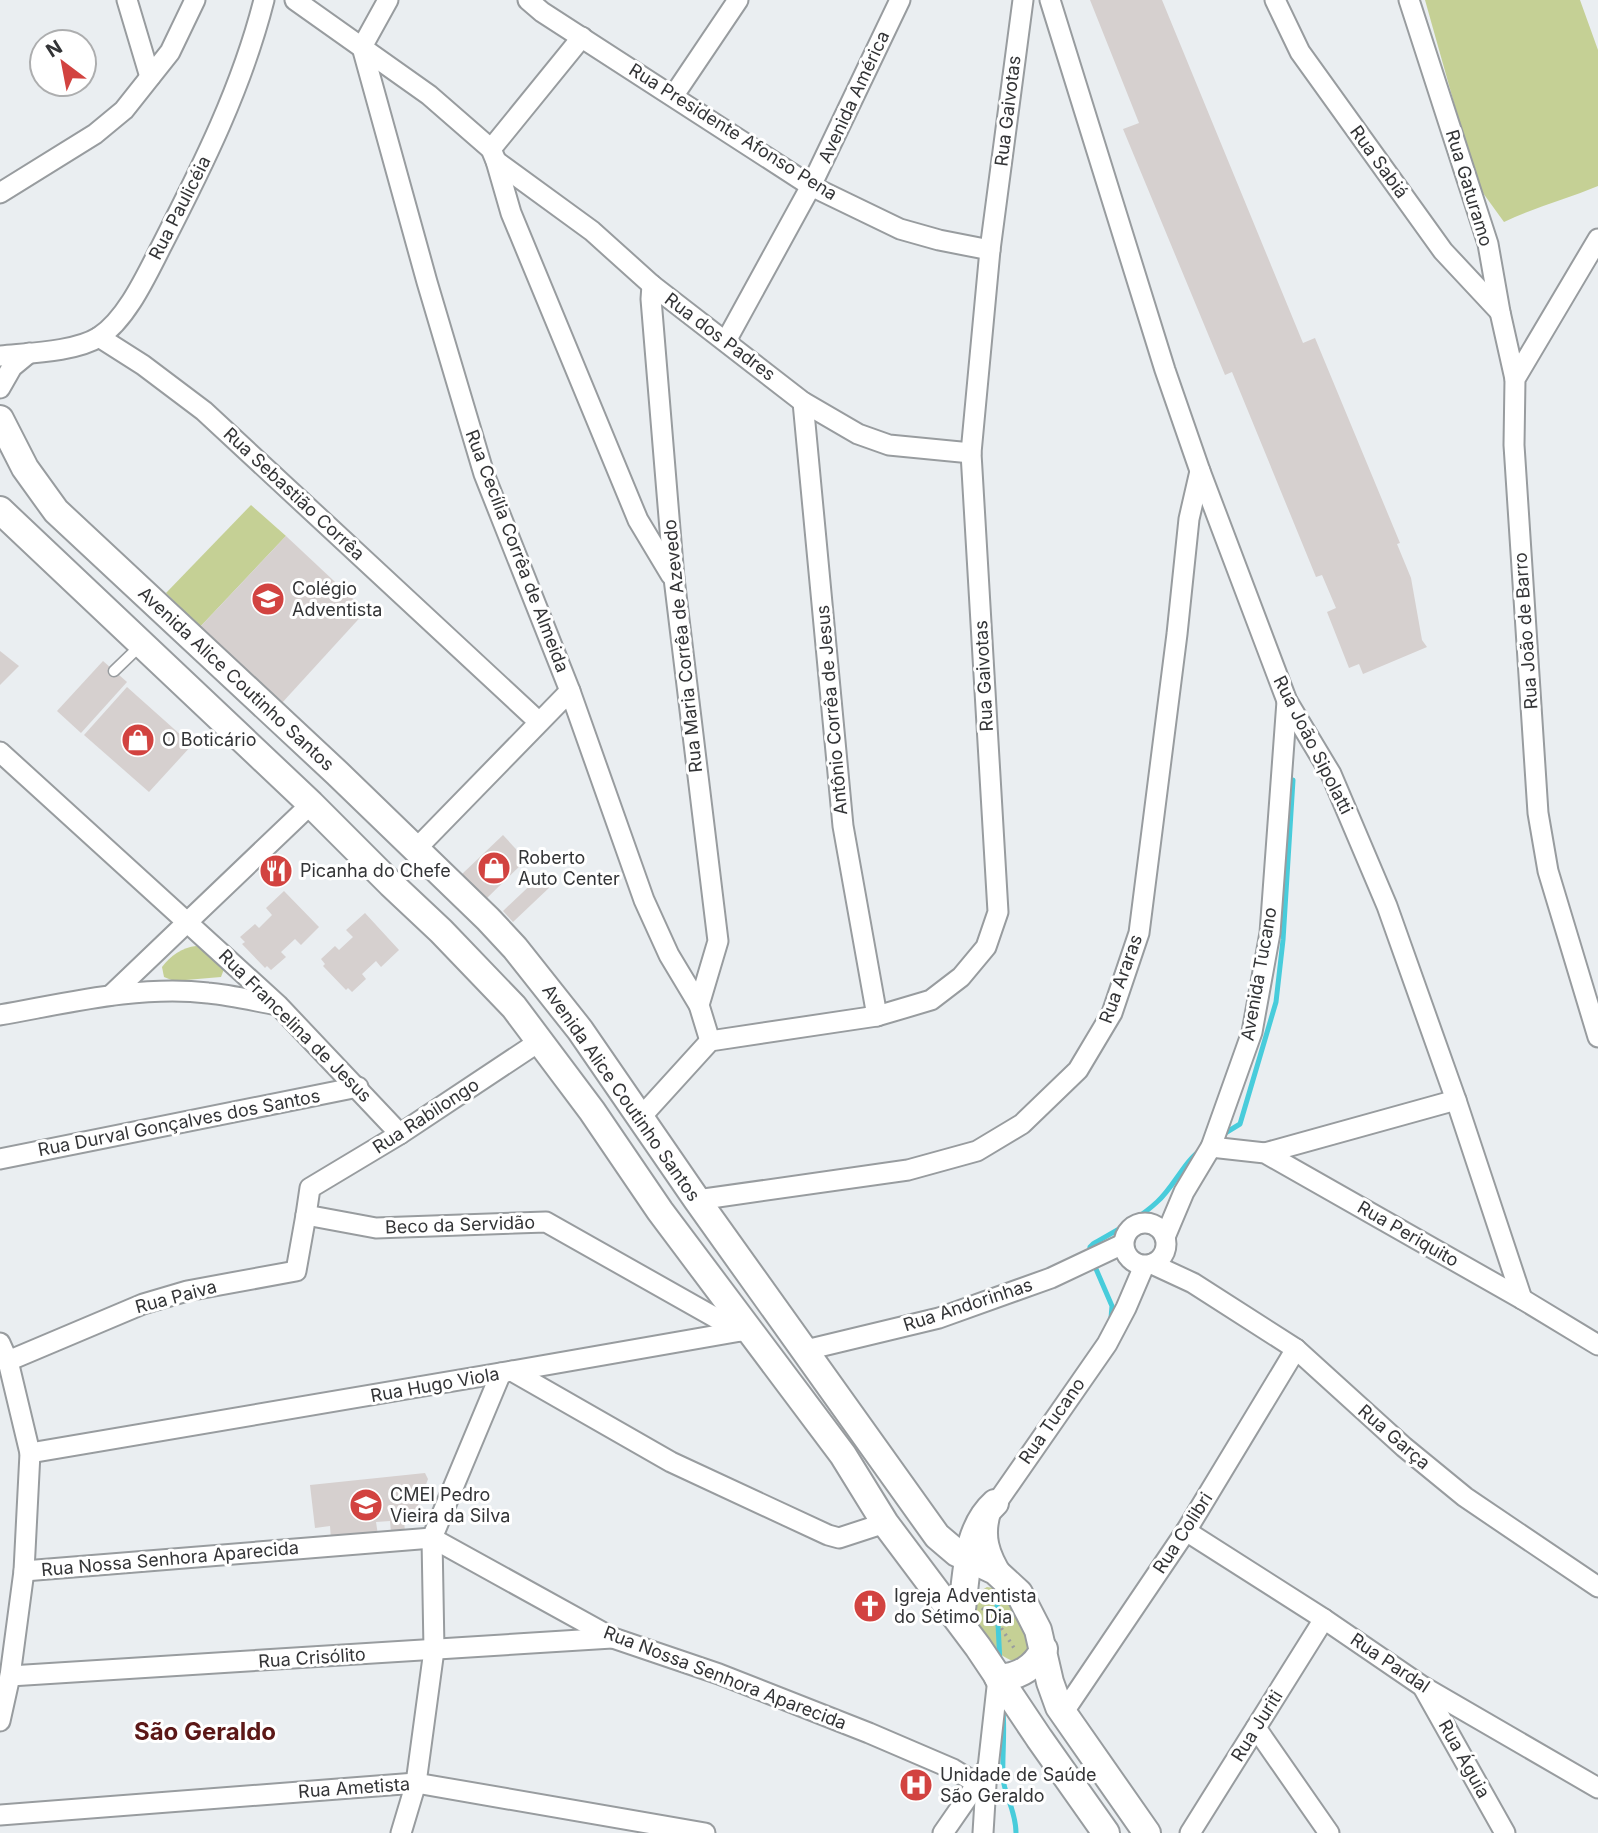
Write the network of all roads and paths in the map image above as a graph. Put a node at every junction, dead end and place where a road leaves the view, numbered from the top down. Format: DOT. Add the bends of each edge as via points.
graph roads {
  1 [pos="127,0"];
  2 [pos="195,0"];
  3 [pos="264,0"];
  4 [pos="295,0"];
  5 [pos="388,0"];
  6 [pos="528,0"];
  7 [pos="738,0"];
  8 [pos="1023,0"];
  9 [pos="1051,0"];
  10 [pos="1275,0"];
  11 [pos="1409,0"];
  12 [pos="896,2"];
  13 [pos="582,37"];
  14 [pos="362,47"];
  15 [pos="150,77"];
  16 [pos="674,95"];
  17 [pos="494,155"];
  18 [pos="811,186"];
  19 [pos="0,193"];
  20 [pos="1598,239"];
  21 [pos="990,250"];
  22 [pos="652,285"];
  23 [pos="1500,312"];
  24 [pos="99,337"];
  25 [pos="726,341"];
  26 [pos="29,353"];
  27 [pos="0,356"];
  28 [pos="1515,379"];
  29 [pos="0,387"];
  30 [pos="803,402"];
  31 [pos="0,419"];
  32 [pos="971,453"];
  33 [pos="1200,471"];
  34 [pos="0,510"];
  35 [pos="674,578"];
  36 [pos="142,643"];
  37 [pos="114,671"];
  38 [pos="570,691"];
  39 [pos="1287,701"];
  40 [pos="539,722"];
  41 [pos="0,752"];
  42 [pos="311,804"];
  43 [pos="416,849"];
  44 [pos="188,920"];
  45 [pos="111,995"];
  46 [pos="278,1005"];
  47 [pos="699,1005"];
  48 [pos="0,1016"];
  49 [pos="877,1016"];
  50 [pos="1598,1037"];
  51 [pos="540,1041"];
  52 [pos="710,1041"];
  53 [pos="358,1087"];
  54 [pos="1456,1100"];
  55 [pos="640,1118"];
  56 [pos="400,1134"];
  57 [pos="1210,1147"];
  58 [pos="1265,1153"];
  59 [pos="0,1159"];
  60 [pos="1184,1192"];
  61 [pos="697,1200"];
  62 [pos="306,1215"];
  63 [pos="1137,1225"];
  64 [pos="1165,1241"];
  65 [pos="1123,1244"];
  66 [pos="1148,1265"];
  67 [pos="1193,1283"];
  68 [pos="1522,1299"];
  69 [pos="744,1330"];
  70 [pos="1598,1345"];
  71 [pos="1296,1349"];
  72 [pos="806,1350"];
  73 [pos="4,1352"];
  74 [pos="506,1372"];
  75 [pos="30,1453"];
  76 [pos="987,1511"];
  77 [pos="885,1523"];
  78 [pos="1186,1531"];
  79 [pos="937,1536"];
  80 [pos="432,1538"];
  81 [pos="969,1559"];
  82 [pos="24,1571"];
  83 [pos="1005,1578"];
  84 [pos="1598,1587"];
  85 [pos="960,1614"];
  86 [pos="1324,1619"];
  87 [pos="613,1638"];
  88 [pos="7,1644"];
  89 [pos="1044,1649"];
  90 [pos="434,1650"];
  91 [pos="10,1676"];
  92 [pos="998,1678"];
  93 [pos="1422,1686"];
  94 [pos="1063,1713"];
  95 [pos="0,1721"];
  96 [pos="1256,1728"];
  97 [pos="982,1775"];
  98 [pos="416,1783"];
  99 [pos="1598,1788"];
  100 [pos="0,1815"];
  101 [pos="401,1833"];
  102 [pos="705,1833"];
  103 [pos="943,1833"];
  104 [pos="983,1833"];
  105 [pos="1106,1833"];
  106 [pos="1147,1833"];
  107 [pos="1190,1833"];
  108 [pos="1329,1833"];
  109 [pos="1505,1833"];
  1 -- 15 [label="street"];
  2 -- 15 [label="street" via="170,52"];
  3 -- 24 [label="street, Rua Paulicéia" via="251,50 206,161 132,300"];
  4 -- 14 [label="street, Rua dos Padres"];
  5 -- 14 [label="street"];
  6 -- 13 [label="street, Rua Presidente Afonso Pena"];
  7 -- 16 [label="street"];
  8 -- 21 [label="street, Rua Gaivotas"];
  9 -- 33 [label="street, Rua João Sipolatti"];
  10 -- 23 [label="street, Rua Sabiá" via="1300,52 1419,218"];
  11 -- 23 [label="street, Rua Gaturamo" via="1488,244"];
  12 -- 18 [label="street, Avenida América"];
  13 -- 16 [label="street, Rua Presidente Afonso Pena"];
  13 -- 17 [label="street"];
  14 -- 17 [label="street, Rua dos Padres" via="429,95"];
  14 -- 38 [label="street, Rua Cecília Corrêa de Almeida" via="484,474"];
  15 -- 19 [label="street" via="124,110 94,134"];
  16 -- 18 [label="street, Rua Presidente Afonso Pena"];
  17 -- 22 [label="street, Rua dos Padres" via="592,231"];
  17 -- 35 [label="street" via="511,213 638,520"];
  18 -- 21 [label="street, Rua Presidente Afonso Pena" via="901,229"];
  18 -- 25 [label="street, Avenida América"];
  20 -- 28 [label="street, Rua João de Barro"];
  21 -- 32 [label="street, Rua Gaivotas"];
  22 -- 25 [label="street, Rua dos Padres"];
  22 -- 35 [label="street, Rua Maria Corrêa de Azevedo"];
  23 -- 28 [label="street, Rua Gaturamo"];
  24 -- 26 [label="street"];
  24 -- 40 [label="street, Rua Sebastião Corrêa" via="204,411"];
  25 -- 30 [label="street, Rua dos Padres"];
  26 -- 27 [label="street"];
  26 -- 29 [label="street" via="12,367"];
  28 -- 50 [label="street, Rua João de Barro" via="1514,445 1538,813 1548,871"];
  30 -- 32 [label="street, Rua dos Padres" via="858,435 889,445"];
  30 -- 49 [label="street, Antônio Corrêa de Jesus" via="844,827"];
  31 -- 43 [label="main road, Avenida Alice Coutinho Santos" via="25,468 56,512"];
  32 -- 49 [label="street, Rua Gaivotas" via="998,912 986,947 961,977 930,1000"];
  33 -- 39 [label="street, Rua João Sipolatti"];
  33 -- 61 [label="street, Rua Araras" via="1189,519 1139,933 1112,1013 1078,1070 1022,1124 977,1151 908,1170"];
  34 -- 36 [label="main road, Avenida Alice Coutinho Santos"];
  35 -- 47 [label="street, Rua Maria Corrêa de Azevedo" via="718,941"];
  36 -- 37 [label="lane"];
  36 -- 42 [label="main road, Avenida Alice Coutinho Santos"];
  38 -- 40 [label="street"];
  38 -- 47 [label="street, Rua Cecília Corrêa de Almeida" via="643,900"];
  39 -- 54 [label="street, Rua João Sipolatti" via="1331,774 1387,906"];
  39 -- 57 [label="street, Avenida Tucano" via="1270,933 1252,1032"];
  40 -- 43 [label="street"];
  41 -- 44 [label="street, Rua Francelina de Jesus"];
  42 -- 44 [label="street"];
  42 -- 51 [label="main road, Avenida Alice Coutinho Santos" via="492,982"];
  43 -- 55 [label="main road, Avenida Alice Coutinho Santos" via="467,890 580,1030"];
  44 -- 45 [label="street"];
  44 -- 46 [label="street, Rua Francelina de Jesus"];
  45 -- 46 [label="street" via="206,992"];
  45 -- 48 [label="street"];
  46 -- 53 [label="street, Rua Francelina de Jesus"];
  47 -- 52 [label="street, Rua Cecília Corrêa de Almeida"];
  49 -- 52 [label="street, Rua Gaivotas"];
  51 -- 56 [label="street, Rua Rabilongo"];
  51 -- 69 [label="main road, Avenida Alice Coutinho Santos"];
  52 -- 55 [label="street"];
  53 -- 56 [label="street, Rua Francelina de Jesus"];
  53 -- 59 [label="street, Rua Durval Gonçalves dos Santos"];
  54 -- 58 [label="street"];
  54 -- 68 [label="street, Rua João Sipolatti"];
  55 -- 61 [label="main road, Avenida Alice Coutinho Santos"];
  56 -- 62 [label="street, Rua Rabilongo" via="310,1188"];
  57 -- 58 [label="street, Rua Periquito"];
  57 -- 60 [label="street, Avenida Tucano"];
  58 -- 68 [label="street, Rua Periquito"];
  60 -- 63 [label="street, Avenida Tucano"];
  60 -- 64 [label="street, Avenida Tucano"];
  61 -- 72 [label="main road, Avenida Alice Coutinho Santos"];
  62 -- 69 [label="street, Beco da Servidão" via="376,1228 546,1222"];
  62 -- 73 [label="street, Rua Paiva" via="296,1271 187,1291"];
  63 -- 64 [label="street" via="1154,1225"];
  63 -- 65 [label="street"];
  64 -- 66 [label="street" via="1164,1254"];
  64 -- 67 [label="street, Rua Garça"];
  65 -- 66 [label="street" via="1129,1259"];
  65 -- 72 [label="street, Rua Andorinhas" via="1051,1278 939,1318"];
  66 -- 67 [label="street, Rua Garça"];
  66 -- 76 [label="street, Rua Tucano" via="1107,1344"];
  67 -- 71 [label="street, Rua Garça"];
  68 -- 70 [label="street, Rua Periquito"];
  69 -- 74 [label="street"];
  69 -- 77 [label="main road, Avenida Alice Coutinho Santos" via="844,1455"];
  71 -- 78 [label="street, Rua Colibri"];
  71 -- 84 [label="street, Rua Garça" via="1465,1497"];
  72 -- 79 [label="main road, Avenida Alice Coutinho Santos"];
  73 -- 75 [label="street"];
  74 -- 75 [label="street, Rua Hugo Viola"];
  74 -- 77 [label="street, Rua Hugo Viola" via="671,1462 828,1535 839,1538"];
  74 -- 80 [label="street"];
  75 -- 82 [label="street"];
  76 -- 79 [label="main road" via="958,1534"];
  76 -- 81 [label="main road" via="973,1537"];
  76 -- 83 [label="street, Rua Tucano" via="987,1542"];
  77 -- 85 [label="main road, Avenida Alice Coutinho Santos"];
  78 -- 86 [label="street, Rua Pardal"];
  78 -- 94 [label="street, Rua Colibri"];
  79 -- 81 [label="main road, Avenida Alice Coutinho Santos"];
  80 -- 82 [label="street, Rua Nossa Senhora Aparecida"];
  80 -- 87 [label="street, Rua Nossa Senhora Aparecida"];
  80 -- 90 [label="street"];
  81 -- 83 [label="main road, Avenida Alice Coutinho Santos"];
  81 -- 85 [label="main road"];
  82 -- 88 [label="street"];
  83 -- 85 [label="main road" via="982,1583 970,1593"];
  83 -- 89 [label="main road, Avenida Alice Coutinho Santos" via="1025,1602"];
  85 -- 92 [label="main road, Avenida Alice Coutinho Santos"];
  86 -- 93 [label="street, Rua Pardal"];
  86 -- 96 [label="street, Rua Juriti"];
  87 -- 90 [label="street, Rua Crisólito"];
  87 -- 97 [label="street, Rua Nossa Senhora Aparecida" via="719,1674 953,1769"];
  88 -- 91 [label="street"];
  89 -- 92 [label="main road" via="1028,1670"];
  89 -- 94 [label="main road, Avenida Alice Coutinho Santos" via="1049,1682"];
  90 -- 91 [label="street, Rua Crisólito"];
  90 -- 98 [label="street"];
  91 -- 95 [label="street"];
  92 -- 97 [label="street"];
  92 -- 105 [label="main road, Avenida Alice Coutinho Santos"];
  93 -- 99 [label="street, Rua Pardal"];
  93 -- 109 [label="street, Rua Águia"];
  94 -- 106 [label="main road, Avenida Alice Coutinho Santos"];
  96 -- 107 [label="street, Rua Juriti"];
  96 -- 108 [label="street"];
  97 -- 103 [label="street"];
  97 -- 104 [label="street"];
  98 -- 100 [label="street, Rua Ametista"];
  98 -- 101 [label="street"];
  98 -- 102 [label="street, Rua Ametista"];
}
